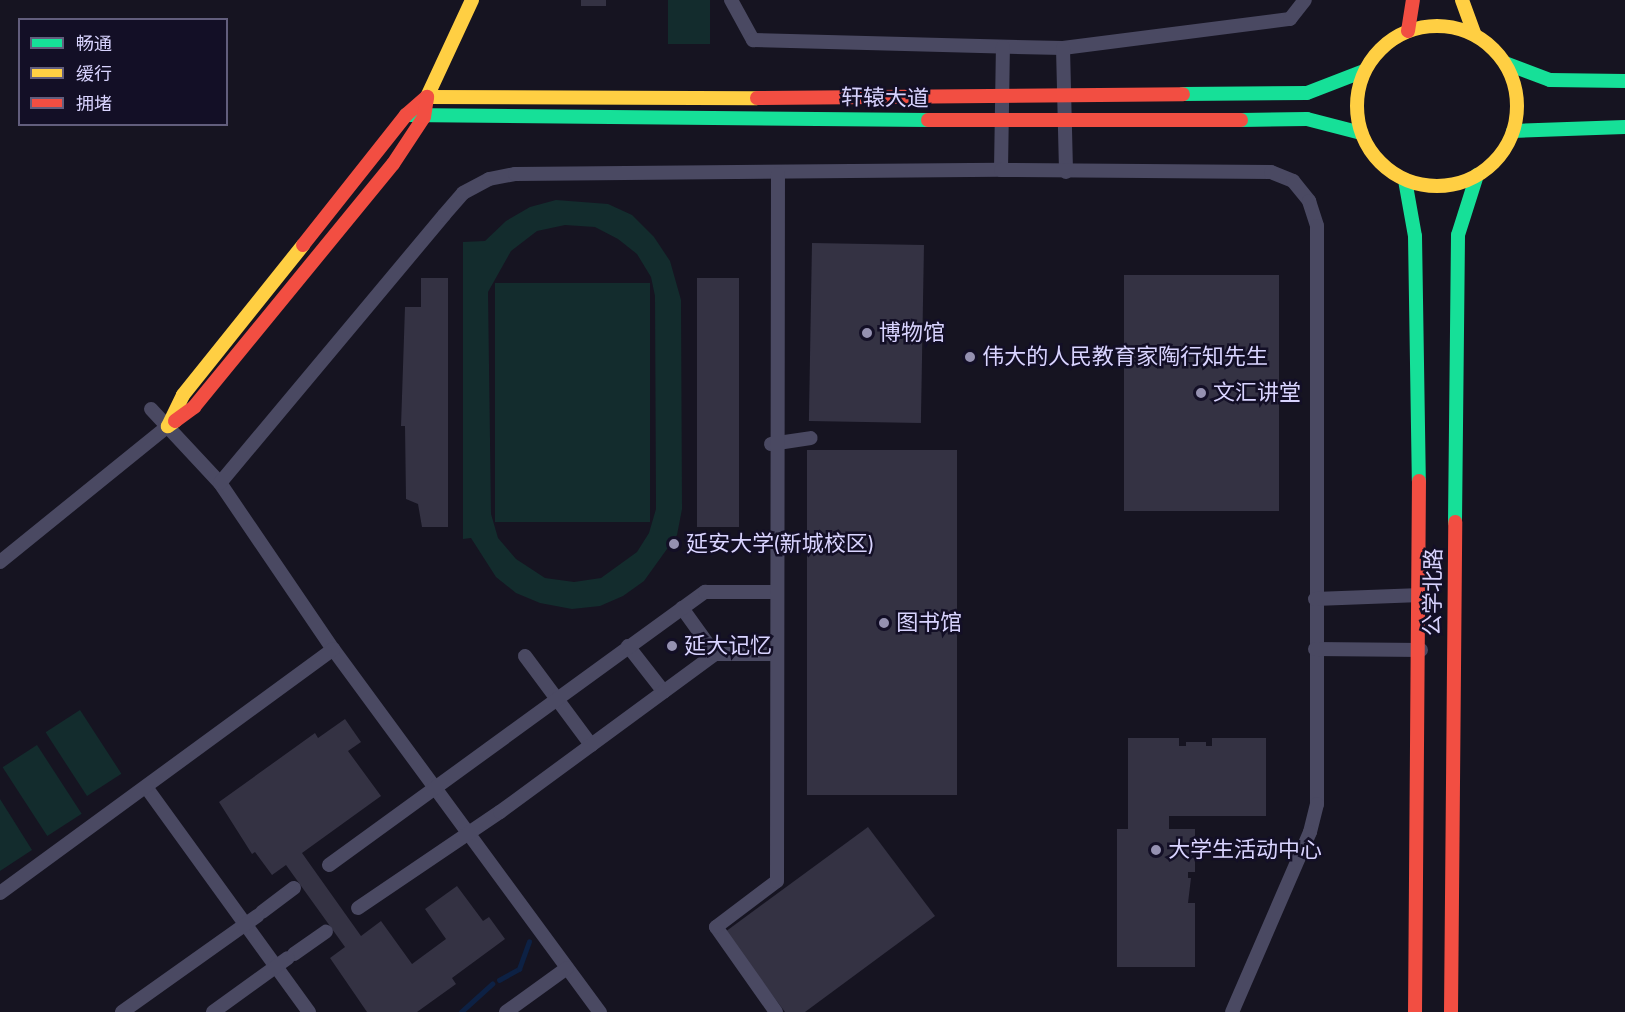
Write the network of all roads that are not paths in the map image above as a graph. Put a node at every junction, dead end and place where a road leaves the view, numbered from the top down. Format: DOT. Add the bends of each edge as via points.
graph roads {
  1 [pos="472,0"];
  2 [pos="731,0"];
  3 [pos="1305,0"];
  4 [pos="1413,0"];
  5 [pos="1462,0"];
  6 [pos="1408,31"];
  7 [pos="1475,35"];
  8 [pos="1003,47"];
  9 [pos="1063,48"];
  10 [pos="1505,63"];
  11 [pos="1364,71"];
  12 [pos="1625,81"];
  13 [pos="426,97"];
  14 [pos="406,115"];
  15 [pos="424,117"];
  16 [pos="1625,127"];
  17 [pos="1514,131"];
  18 [pos="1361,133"];
  19 [pos="1002,170"];
  20 [pos="1066,172"];
  21 [pos="778,174"];
  22 [pos="1478,176"];
  23 [pos="1405,180"];
  24 [pos="151,409"];
  25 [pos="168,426"];
  26 [pos="810,438"];
  27 [pos="773,443"];
  28 [pos="220,483"];
  29 [pos="0,562"];
  30 [pos="777,592"];
  31 [pos="1421,595"];
  32 [pos="1315,599"];
  33 [pos="682,608"];
  34 [pos="628,646"];
  35 [pos="333,649"];
  36 [pos="1315,649"];
  37 [pos="1421,650"];
  38 [pos="715,654"];
  39 [pos="777,654"];
  40 [pos="525,656"];
  41 [pos="664,692"];
  42 [pos="556,698"];
  43 [pos="591,745"];
  44 [pos="146,788"];
  45 [pos="435,788"];
  46 [pos="468,833"];
  47 [pos="328,865"];
  48 [pos="294,888"];
  49 [pos="0,893"];
  50 [pos="358,908"];
  51 [pos="255,917"];
  52 [pos="326,932"];
  53 [pos="1413,960"];
  54 [pos="276,967"];
  55 [pos="567,968"];
  56 [pos="122,1012"];
  57 [pos="213,1012"];
  58 [pos="309,1012"];
  59 [pos="506,1012"];
  60 [pos="600,1012"];
  61 [pos="777,1012"];
  62 [pos="1232,1012"];
  63 [pos="1407,1012"];
  64 [pos="1415,1012"];
  65 [pos="1451,1012"];
  1 -- 13 [label="street"];
  2 -- 8 [label="street" via="753,40"];
  3 -- 9 [label="street" via="1290,19"];
  4 -- 6 [label="street"];
  5 -- 7 [label="street"];
  6 -- 7 [label="street" via="1442,26"];
  6 -- 11 [label="street" via="1390,40"];
  7 -- 10 [label="street"];
  8 -- 9 [label="street"];
  8 -- 19 [label="street"];
  9 -- 20 [label="street"];
  10 -- 12 [label="street" via="1551,80"];
  10 -- 17 [label="street" via="1517,96"];
  11 -- 13 [label="street, 轩辕大道" via="1307,93 878,98"];
  11 -- 18 [label="street" via="1356,102"];
  13 -- 14 [label="street"];
  13 -- 15 [label="street"];
  14 -- 15 [label="street, 轩辕大道"];
  14 -- 25 [label="street" via="183,395"];
  15 -- 18 [label="street, 轩辕大道" via="1077,122 1307,119"];
  15 -- 25 [label="street" via="393,164 194,407"];
  16 -- 17 [label="street"];
  17 -- 22 [label="street" via="1505,148"];
  18 -- 23 [label="street" via="1371,153"];
  19 -- 20 [label="street"];
  19 -- 21 [label="street"];
  20 -- 32 [label="street" via="1271,172 1293,181 1309,201 1317,226"];
  21 -- 27 [label="street"];
  21 -- 28 [label="street" via="515,174 489,179 463,194 444,214"];
  22 -- 23 [label="street" via="1442,186"];
  22 -- 65 [label="street, 公学北路" via="1458,235"];
  23 -- 31 [label="street, 公学北路" via="1415,236"];
  24 -- 25 [label="street"];
  25 -- 28 [label="street"];
  25 -- 29 [label="street"];
  26 -- 27 [label="street"];
  27 -- 30 [label="street"];
  28 -- 35 [label="street"];
  30 -- 33 [label="street" via="705,592"];
  30 -- 39 [label="street"];
  31 -- 32 [label="street"];
  31 -- 37 [label="street, 公学北路"];
  32 -- 36 [label="street"];
  33 -- 34 [label="street"];
  33 -- 38 [label="street"];
  34 -- 41 [label="street"];
  34 -- 42 [label="street"];
  35 -- 44 [label="street"];
  35 -- 45 [label="street"];
  36 -- 37 [label="street"];
  36 -- 62 [label="street" via="1317,804 1310,832"];
  37 -- 53 [label="street, 公学北路"];
  38 -- 39 [label="street"];
  38 -- 41 [label="street"];
  39 -- 61 [label="street" via="777,881 716,927"];
  40 -- 42 [label="street"];
  41 -- 43 [label="street"];
  42 -- 43 [label="street"];
  42 -- 45 [label="street"];
  43 -- 46 [label="street"];
  44 -- 49 [label="street"];
  44 -- 51 [label="street"];
  45 -- 46 [label="street"];
  45 -- 47 [label="street"];
  46 -- 50 [label="street"];
  46 -- 55 [label="street"];
  48 -- 51 [label="street"];
  51 -- 54 [label="street"];
  51 -- 56 [label="street"];
  52 -- 54 [label="street"];
  53 -- 63 [label="street"];
  53 -- 64 [label="street, 公学北路"];
  54 -- 57 [label="street"];
  54 -- 58 [label="street"];
  55 -- 59 [label="street"];
  55 -- 60 [label="street"];
}
